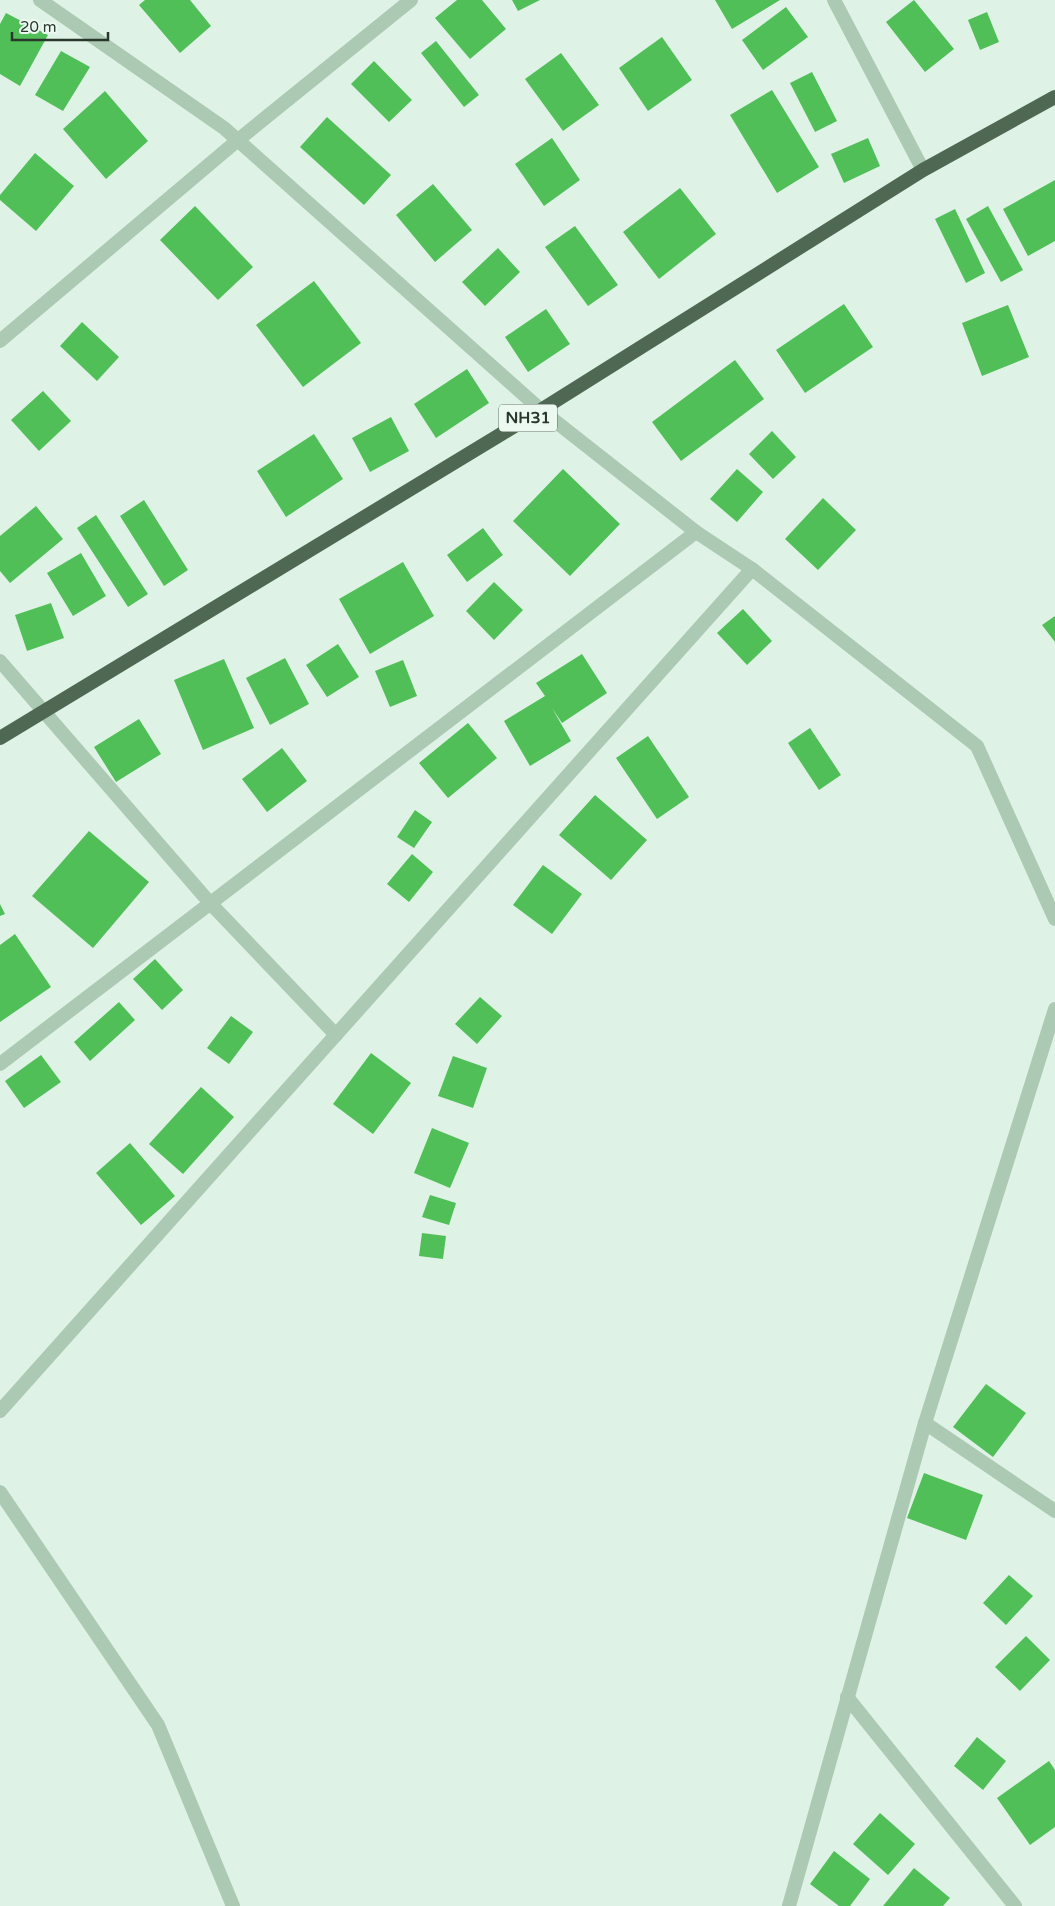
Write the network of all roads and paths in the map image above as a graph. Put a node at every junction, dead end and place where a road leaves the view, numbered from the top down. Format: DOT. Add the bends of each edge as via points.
graph roads {
  1 [pos="40,0"];
  2 [pos="411,0"];
  3 [pos="834,0"];
  4 [pos="1055,97"];
  5 [pos="238,140"];
  6 [pos="923,170"];
  7 [pos="0,340"];
  8 [pos="541,410"];
  9 [pos="696,532"];
  10 [pos="752,569"];
  11 [pos="0,661"];
  12 [pos="44,712"];
  13 [pos="0,738"];
  14 [pos="210,904"];
  15 [pos="1055,919"];
  16 [pos="1055,1009"];
  17 [pos="336,1035"];
  18 [pos="0,1064"];
  19 [pos="0,1411"];
  20 [pos="925,1423"];
  21 [pos="0,1492"];
  22 [pos="1055,1510"];
  23 [pos="847,1697"];
  24 [pos="233,1906"];
  25 [pos="789,1906"];
  26 [pos="1015,1906"];
  1 -- 5 [label="street"];
  2 -- 5 [label="street"];
  3 -- 6 [label="street"];
  4 -- 6 [label="highway, NH31"];
  5 -- 7 [label="street"];
  5 -- 8 [label="street"];
  6 -- 8 [label="highway, NH31"];
  8 -- 9 [label="street"];
  8 -- 12 [label="highway, NH31"];
  9 -- 10 [label="street"];
  9 -- 14 [label="street"];
  10 -- 15 [label="street" via="977,746"];
  10 -- 17 [label="street"];
  11 -- 12 [label="street"];
  12 -- 13 [label="highway, NH31"];
  12 -- 14 [label="street"];
  14 -- 17 [label="street"];
  14 -- 18 [label="street"];
  16 -- 20 [label="street"];
  17 -- 19 [label="street"];
  20 -- 22 [label="street"];
  20 -- 23 [label="street"];
  21 -- 24 [label="street" via="158,1725"];
  23 -- 25 [label="street"];
  23 -- 26 [label="street"];
}
